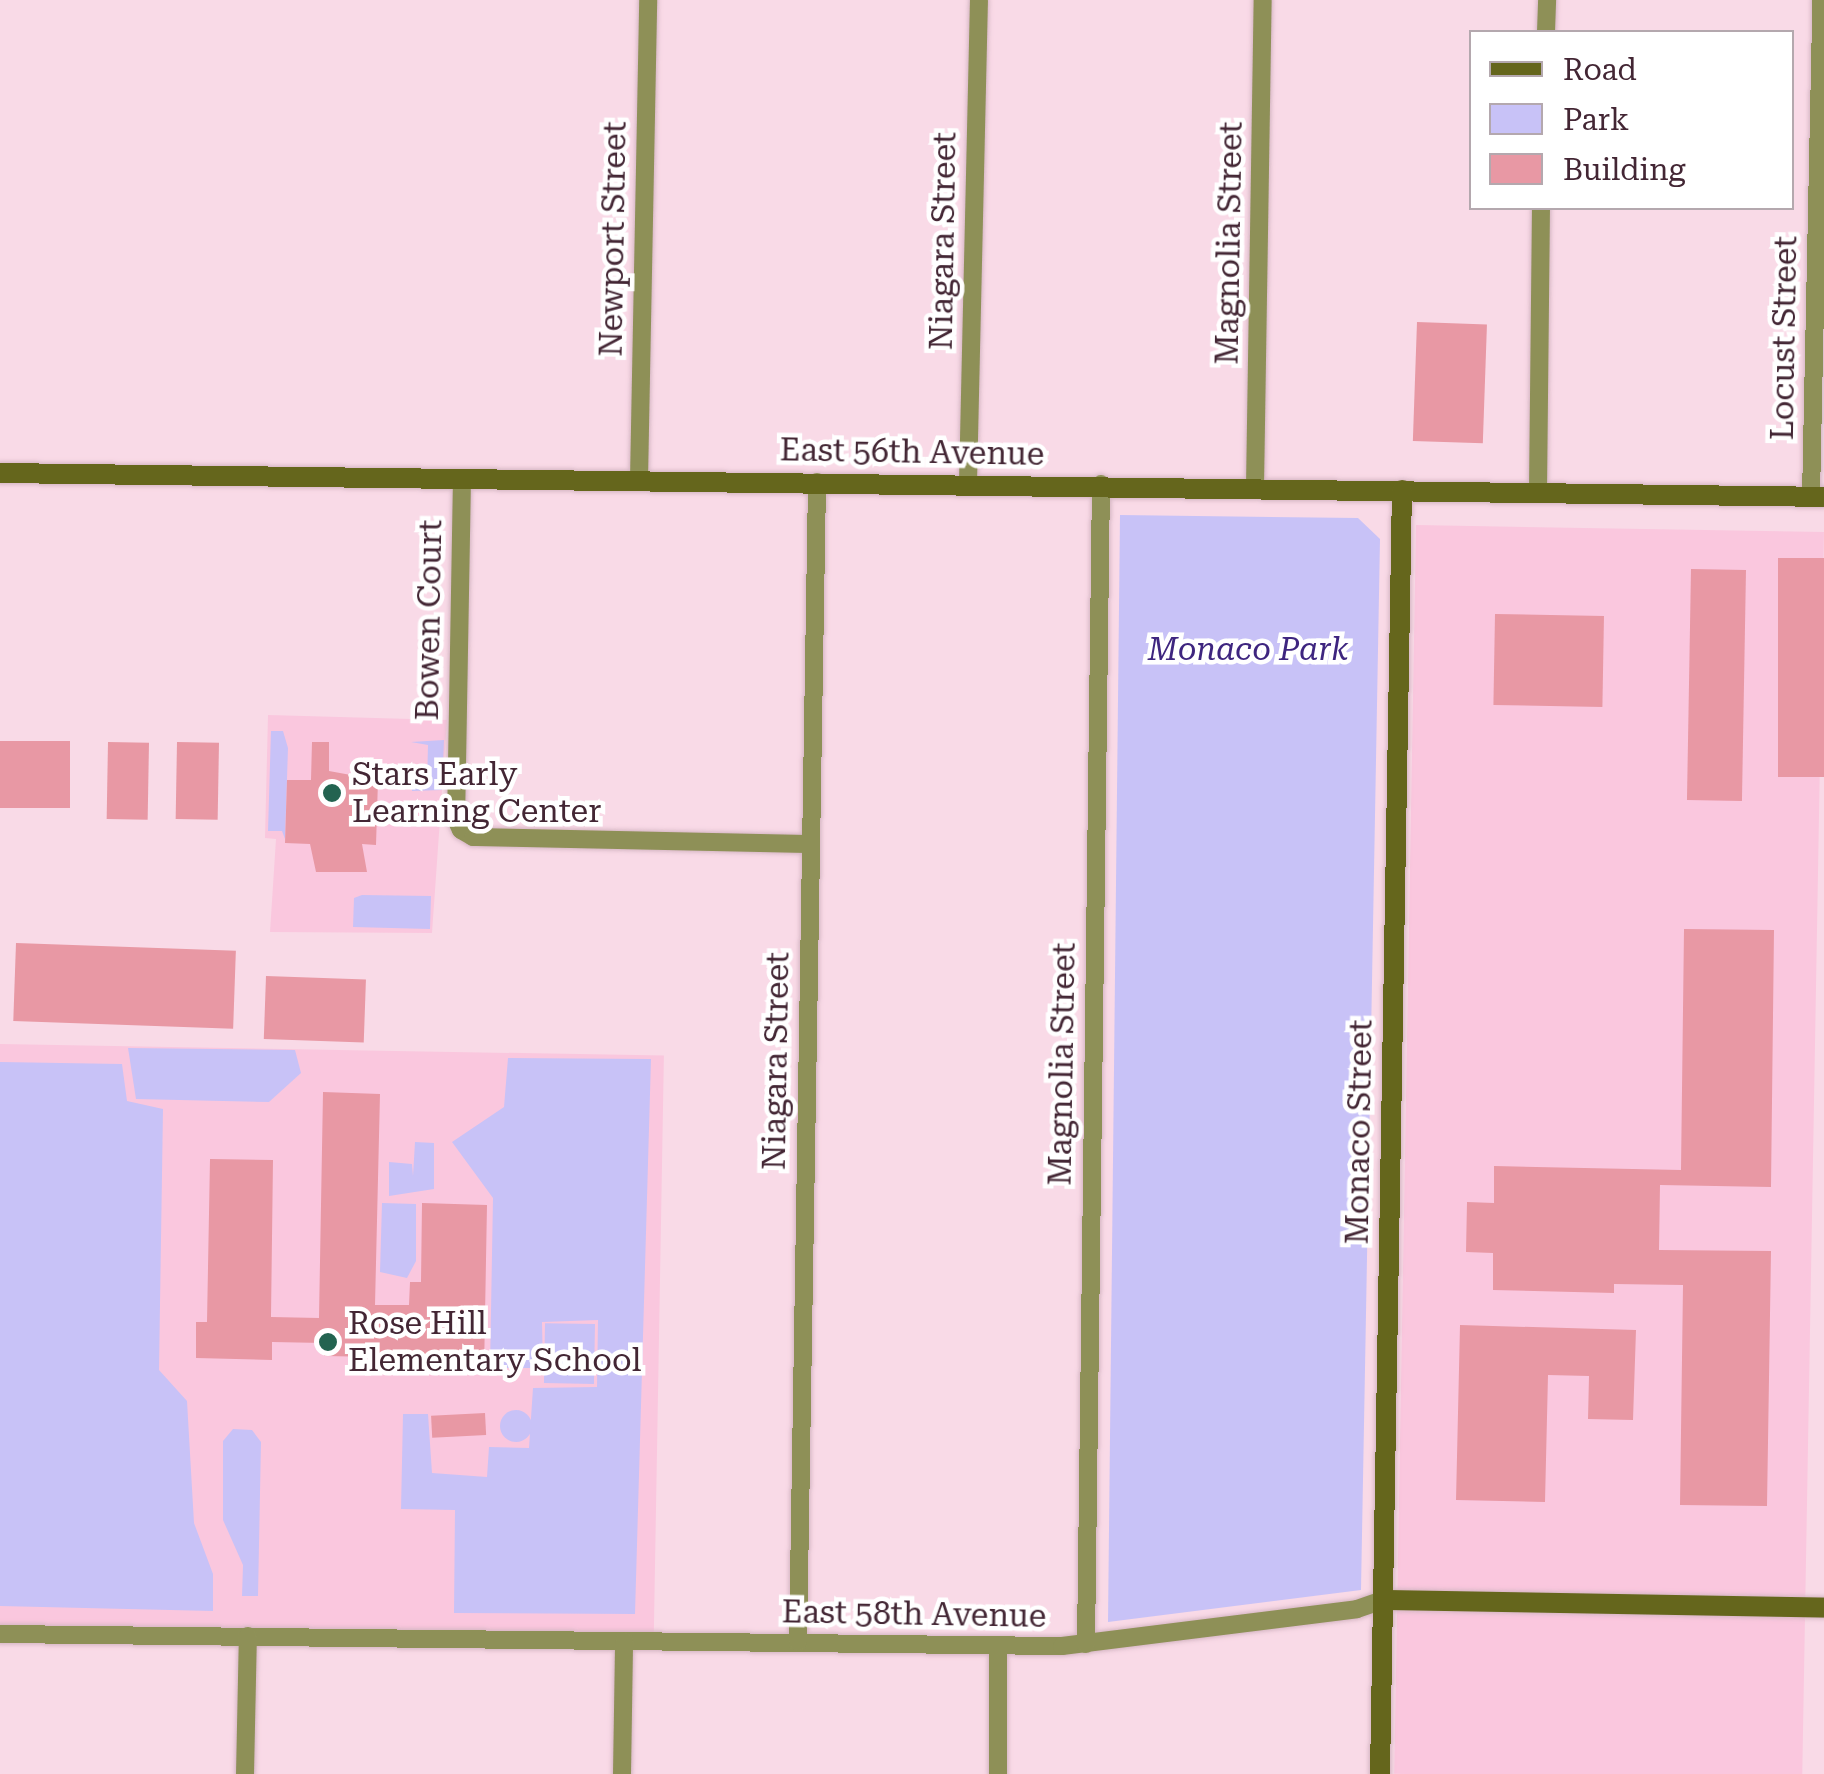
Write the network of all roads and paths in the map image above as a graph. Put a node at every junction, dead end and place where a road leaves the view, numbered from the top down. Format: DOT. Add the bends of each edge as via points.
graph roads {
  1 [pos="648,0"];
  2 [pos="979,0"];
  3 [pos="1263,0"];
  4 [pos="1547,0"];
  5 [pos="1820,0"];
  6 [pos="1546,30"];
  7 [pos="1541,210"];
  8 [pos="0,473"];
  9 [pos="462,478"];
  10 [pos="639,480"];
  11 [pos="817,482"];
  12 [pos="968,483"];
  13 [pos="1102,484"];
  14 [pos="1254,488"];
  15 [pos="1402,490"];
  16 [pos="1538,492"];
  17 [pos="1818,497"];
  18 [pos="810,844"];
  19 [pos="1383,1600"];
  20 [pos="1824,1608"];
  21 [pos="0,1634"];
  22 [pos="248,1636"];
  23 [pos="624,1641"];
  24 [pos="798,1642"];
  25 [pos="1086,1644"];
  26 [pos="998,1646"];
  27 [pos="245,1774"];
  28 [pos="622,1774"];
  29 [pos="998,1774"];
  30 [pos="1380,1774"];
  1 -- 10 [label="street, Newport Street"];
  2 -- 12 [label="street, Niagara Street"];
  3 -- 14 [label="street, Magnolia Street"];
  4 -- 6 [label="street"];
  5 -- 17 [label="street, Locust Street"];
  7 -- 16 [label="street"];
  8 -- 9 [label="main road, East 56th Avenue"];
  9 -- 10 [label="main road, East 56th Avenue"];
  9 -- 18 [label="street, Bowen Court" via="459,827 472,837"];
  10 -- 11 [label="main road, East 56th Avenue"];
  11 -- 12 [label="main road, East 56th Avenue"];
  11 -- 18 [label="street, Niagara Street"];
  12 -- 13 [label="main road, East 56th Avenue"];
  13 -- 14 [label="main road, East 56th Avenue"];
  13 -- 25 [label="street, Magnolia Street"];
  14 -- 15 [label="main road, East 56th Avenue"];
  15 -- 16 [label="main road, East 56th Avenue"];
  15 -- 19 [label="main road, Monaco Street"];
  16 -- 17 [label="main road, East 56th Avenue"];
  18 -- 24 [label="street, Niagara Street"];
  19 -- 20 [label="main road, East 58th Avenue"];
  19 -- 25 [label="street, East 58th Avenue" via="1357,1609"];
  19 -- 30 [label="main road, Monaco Street"];
  21 -- 22 [label="street, East 58th Avenue"];
  22 -- 23 [label="street, East 58th Avenue"];
  22 -- 27 [label="street"];
  23 -- 24 [label="street, East 58th Avenue"];
  23 -- 28 [label="street"];
  24 -- 26 [label="street, East 58th Avenue"];
  25 -- 26 [label="street, East 58th Avenue"];
  26 -- 29 [label="street"];
}
